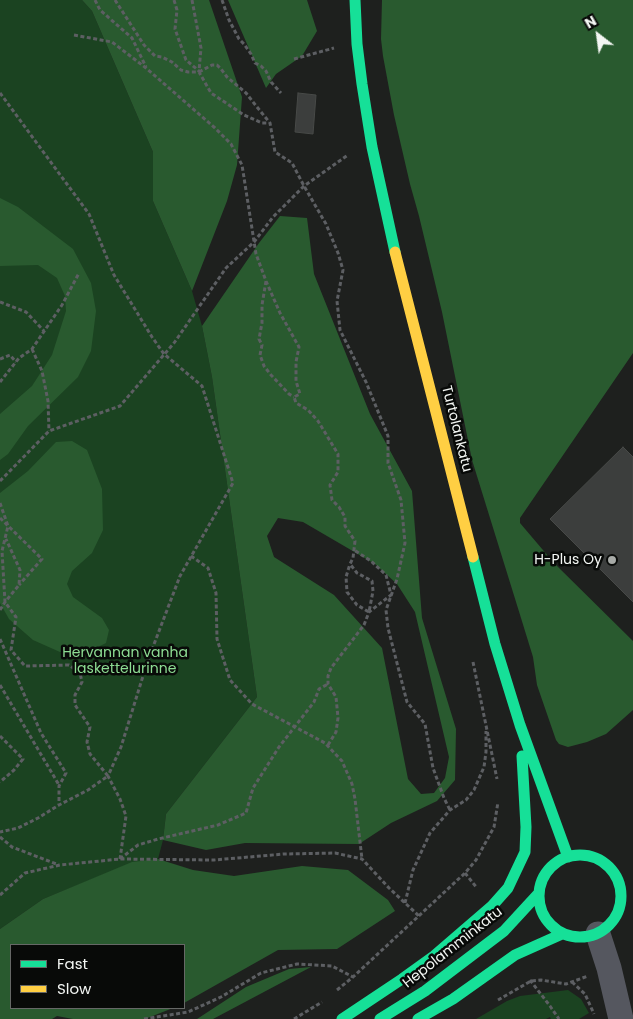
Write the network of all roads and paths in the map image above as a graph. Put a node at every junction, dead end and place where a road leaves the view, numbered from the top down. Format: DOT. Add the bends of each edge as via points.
graph roads {
  1 [pos="95,0"];
  2 [pos="115,0"];
  3 [pos="174,0"];
  4 [pos="192,0"];
  5 [pos="222,0"];
  6 [pos="355,0"];
  7 [pos="74,35"];
  8 [pos="357,44"];
  9 [pos="294,59"];
  10 [pos="146,68"];
  11 [pos="199,72"];
  12 [pos="0,93"];
  13 [pos="282,93"];
  14 [pos="270,123"];
  15 [pos="372,147"];
  16 [pos="304,186"];
  17 [pos="254,242"];
  18 [pos="79,273"];
  19 [pos="266,281"];
  20 [pos="0,302"];
  21 [pos="44,331"];
  22 [pos="32,348"];
  23 [pos="164,354"];
  24 [pos="0,358"];
  25 [pos="16,362"];
  26 [pos="0,382"];
  27 [pos="294,397"];
  28 [pos="49,431"];
  29 [pos="0,482"];
  30 [pos="0,503"];
  31 [pos="0,518"];
  32 [pos="8,526"];
  33 [pos="5,539"];
  34 [pos="354,550"];
  35 [pos="192,556"];
  36 [pos="350,564"];
  37 [pos="19,585"];
  38 [pos="391,595"];
  39 [pos="5,602"];
  40 [pos="0,610"];
  41 [pos="369,612"];
  42 [pos="0,638"];
  43 [pos="0,684"];
  44 [pos="328,684"];
  45 [pos="486,723"];
  46 [pos="520,725"];
  47 [pos="294,727"];
  48 [pos="0,736"];
  49 [pos="328,745"];
  50 [pos="108,776"];
  51 [pos="0,782"];
  52 [pos="59,786"];
  53 [pos="59,805"];
  54 [pos="450,810"];
  55 [pos="0,832"];
  56 [pos="0,837"];
  57 [pos="568,857"];
  58 [pos="120,859"];
  59 [pos="362,859"];
  60 [pos="60,865"];
  61 [pos="465,873"];
  62 [pos="539,893"];
  63 [pos="0,895"];
  64 [pos="405,904"];
  65 [pos="419,916"];
  66 [pos="562,934"];
  67 [pos="598,934"];
  68 [pos="609,968"];
  69 [pos="354,977"];
  70 [pos="572,982"];
  71 [pos="333,993"];
  72 [pos="326,999"];
  73 [pos="144,1019"];
  74 [pos="294,1019"];
  75 [pos="342,1019"];
  76 [pos="380,1019"];
  77 [pos="418,1019"];
  78 [pos="558,1019"];
  79 [pos="596,1019"];
  80 [pos="621,1019"];
  1 -- 10 [label="path" via="100,10 132,38"];
  2 -- 11 [label="path" via="144,45 155,56 172,62 181,70"];
  3 -- 11 [label="path" via="177,10 175,29 186,60"];
  4 -- 11 [label="path" via="201,48"];
  5 -- 13 [label="path" via="239,39"];
  6 -- 8 [label="main road, Turtolankatu"];
  7 -- 10 [label="path" via="112,42"];
  8 -- 9 [label="path"];
  8 -- 15 [label="main road, Turtolankatu"];
  10 -- 17 [label="path" via="231,144 242,165"];
  11 -- 14 [label="path" via="211,93 244,115"];
  11 -- 14 [label="path" via="217,65 246,92"];
  12 -- 23 [label="path" via="89,214 114,275"];
  14 -- 16 [label="path" via="275,152 292,163"];
  15 -- 16 [label="path" via="352,152"];
  15 -- 46 [label="main road, Turtolankatu" via="390,234 495,644"];
  16 -- 17 [label="path"];
  16 -- 38 [label="path" via="326,224 343,270 337,301 340,330 388,436 388,463 401,500 405,543"];
  17 -- 19 [label="path"];
  17 -- 23 [label="path" via="226,268"];
  18 -- 21 [label="path"];
  19 -- 27 [label="path" via="299,347 296,381 300,394"];
  19 -- 27 [label="path" via="260,355 271,375"];
  20 -- 21 [label="path" via="26,312"];
  21 -- 22 [label="path"];
  22 -- 25 [label="path"];
  22 -- 28 [label="path" via="42,371"];
  23 -- 28 [label="path" via="120,406"];
  23 -- 35 [label="path" via="202,386 233,483"];
  24 -- 25 [label="path" via="10,355"];
  25 -- 26 [label="path"];
  27 -- 34 [label="path" via="296,403 318,421 338,454 338,472 330,485 332,500 345,517 345,526 355,541"];
  28 -- 29 [label="path"];
  30 -- 32 [label="path"];
  31 -- 32 [label="path"];
  32 -- 33 [label="path"];
  32 -- 37 [label="path" via="42,559"];
  33 -- 37 [label="path" via="20,570"];
  33 -- 39 [label="path" via="2,551"];
  34 -- 36 [label="path"];
  34 -- 38 [label="path" via="386,574"];
  35 -- 47 [label="path" via="208,568 216,594 217,639 230,680 252,704"];
  35 -- 50 [label="path" via="180,576 148,660 122,747"];
  36 -- 41 [label="path" via="346,577 347,592 357,605"];
  36 -- 41 [label="path" via="356,573 372,581"];
  37 -- 39 [label="path"];
  38 -- 41 [label="path"];
  38 -- 54 [label="path" via="386,610 388,628 407,702 425,724 433,768"];
  39 -- 40 [label="path"];
  39 -- 50 [label="path" via="16,617 11,650 25,666 69,666 80,673 82,682 75,695 75,706 90,727 86,742 90,754"];
  41 -- 44 [label="path" via="364,625 331,668"];
  42 -- 52 [label="path" via="41,733 66,773"];
  43 -- 52 [label="path"];
  44 -- 47 [label="path" via="319,690 307,713"];
  44 -- 49 [label="path" via="336,696 338,718 336,732"];
  45 -- 54 [label="path" via="484,767 474,790 466,800"];
  46 -- 57 [label="main road, Turtolankatu"];
  46 -- 75 [label="main road" via="525,852 508,888 434,956"];
  47 -- 49 [label="path"];
  47 -- 58 [label="path" via="253,788 246,814 218,825 138,845"];
  48 -- 51 [label="path" via="23,759"];
  49 -- 59 [label="path" via="342,761 352,784"];
  50 -- 53 [label="path"];
  50 -- 58 [label="path" via="126,816"];
  52 -- 53 [label="path"];
  53 -- 55 [label="path" via="18,828"];
  54 -- 64 [label="path" via="430,833 413,870"];
  56 -- 60 [label="path" via="12,847"];
  57 -- 62 [label="main road" via="548,871"];
  57 -- 67 [label="main road" via="592,857 604,862 622,878 621,906 608,927"];
  58 -- 59 [label="path" via="214,860 335,853"];
  58 -- 60 [label="path"];
  59 -- 64 [label="path"];
  60 -- 63 [label="path" via="25,873"];
  61 -- 65 [label="path"];
  62 -- 66 [label="main road" via="544,917"];
  62 -- 76 [label="main road, Hepolamminkatu" via="504,931 425,991"];
  64 -- 65 [label="path"];
  65 -- 69 [label="path"];
  66 -- 67 [label="main road" via="574,938"];
  66 -- 77 [label="main road" via="516,955"];
  67 -- 68 [label="street"];
  68 -- 70 [label="path"];
  68 -- 80 [label="street"];
  69 -- 71 [label="path"];
  69 -- 73 [label="path" via="332,966 298,964 261,973 222,997 188,1012"];
  70 -- 78 [label="path" via="531,981"];
  70 -- 79 [label="path" via="585,994"];
  72 -- 74 [label="path"];
}
